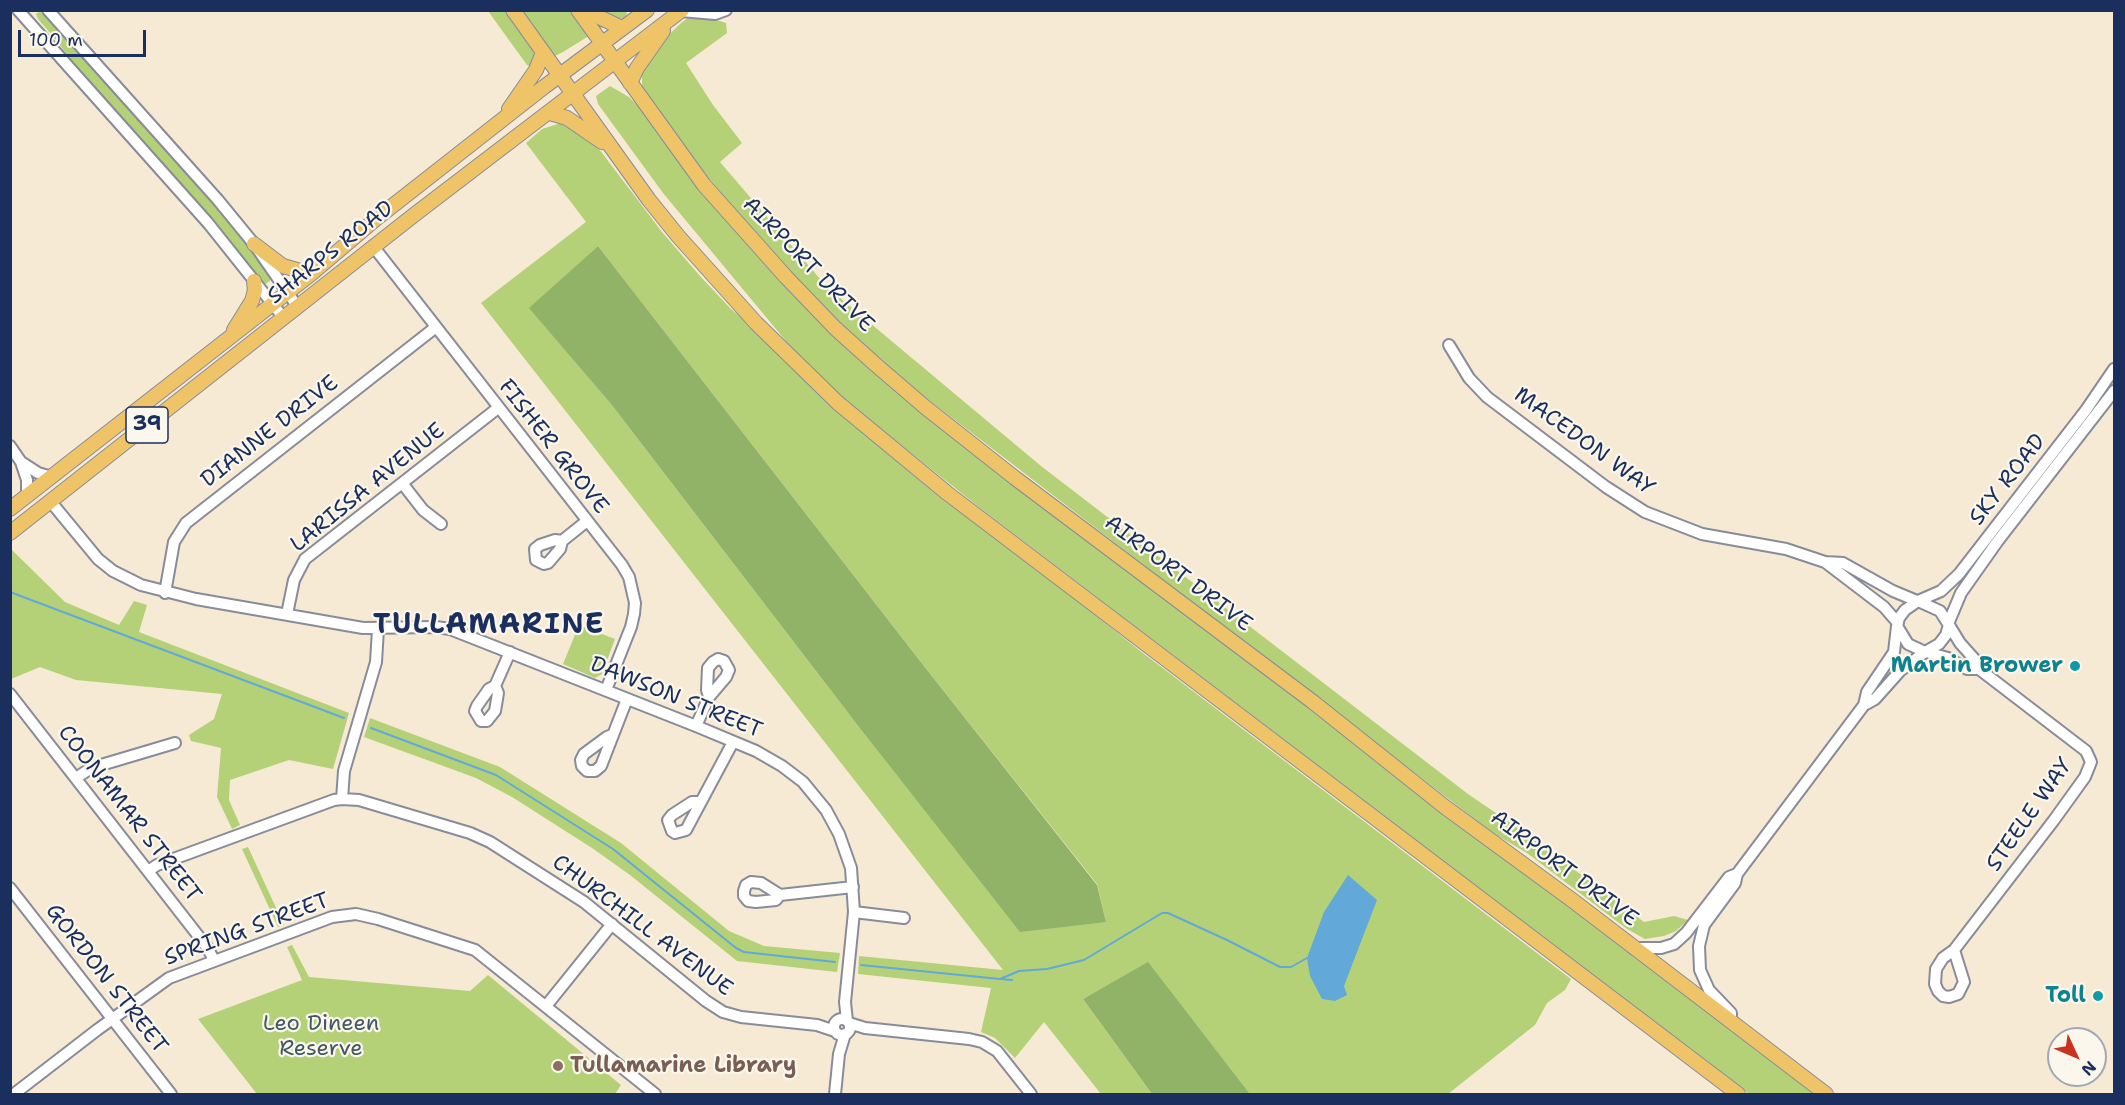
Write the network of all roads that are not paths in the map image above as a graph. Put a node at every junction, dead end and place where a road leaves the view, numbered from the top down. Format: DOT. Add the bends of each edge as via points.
graph roads {
  1 [pos="48,10"];
  2 [pos="513,10"];
  3 [pos="578,10"];
  4 [pos="591,10"];
  5 [pos="647,10"];
  6 [pos="726,10"];
  7 [pos="20,11"];
  8 [pos="678,14"];
  9 [pos="622,28"];
  10 [pos="602,44"];
  11 [pos="543,52"];
  12 [pos="615,63"];
  13 [pos="559,76"];
  14 [pos="630,83"];
  15 [pos="573,95"];
  16 [pos="550,113"];
  17 [pos="498,124"];
  18 [pos="613,151"];
  19 [pos="254,244"];
  20 [pos="373,246"];
  21 [pos="311,274"];
  22 [pos="254,280"];
  23 [pos="288,292"];
  24 [pos="273,304"];
  25 [pos="297,306"];
  26 [pos="283,317"];
  27 [pos="436,327"];
  28 [pos="230,337"];
  29 [pos="1449,345"];
  30 [pos="2115,369"];
  31 [pos="2115,391"];
  32 [pos="498,408"];
  33 [pos="10,446"];
  34 [pos="21,462"];
  35 [pos="52,477"];
  36 [pos="402,483"];
  37 [pos="27,496"];
  38 [pos="51,502"];
  39 [pos="11,509"];
  40 [pos="587,521"];
  41 [pos="441,524"];
  42 [pos="10,533"];
  43 [pos="562,541"];
  44 [pos="1825,562"];
  45 [pos="165,593"];
  46 [pos="1917,601"];
  47 [pos="287,614"];
  48 [pos="1948,624"];
  49 [pos="1898,625"];
  50 [pos="378,629"];
  51 [pos="510,652"];
  52 [pos="1925,652"];
  53 [pos="1978,669"];
  54 [pos="495,686"];
  55 [pos="606,690"];
  56 [pos="10,694"];
  57 [pos="709,697"];
  58 [pos="627,699"];
  59 [pos="1864,705"];
  60 [pos="696,726"];
  61 [pos="612,735"];
  62 [pos="733,742"];
  63 [pos="175,743"];
  64 [pos="76,778"];
  65 [pos="342,799"];
  66 [pos="700,802"];
  67 [pos="148,871"];
  68 [pos="1737,874"];
  69 [pos="853,887"];
  70 [pos="10,888"];
  71 [pos="780,895"];
  72 [pos="854,912"];
  73 [pos="904,918"];
  74 [pos="612,924"];
  75 [pos="1633,948"];
  76 [pos="1954,950"];
  77 [pos="214,960"];
  78 [pos="546,1006"];
  79 [pos="112,1019"];
  80 [pos="1731,1022"];
  81 [pos="842,1027"];
  82 [pos="14,1095"];
  83 [pos="171,1095"];
  84 [pos="654,1095"];
  85 [pos="835,1095"];
  86 [pos="1031,1095"];
  87 [pos="1738,1095"];
  88 [pos="1826,1095"];
  1 -- 19 [label="street"];
  2 -- 11 [label="main road"];
  3 -- 10 [label="main road, AIRPORT DRIVE"];
  4 -- 9 [label="main road"];
  5 -- 9 [label="main road, SHARPS ROAD / 39"];
  6 -- 8 [label="street" via="715,14"];
  7 -- 22 [label="street"];
  8 -- 12 [label="main road, SHARPS ROAD / 39"];
  8 -- 14 [label="main road" via="640,63"];
  9 -- 10 [label="main road, SHARPS ROAD / 39"];
  10 -- 12 [label="main road, AIRPORT DRIVE"];
  10 -- 13 [label="main road, SHARPS ROAD / 39"];
  11 -- 13 [label="main road"];
  11 -- 17 [label="main road" via="536,70"];
  12 -- 14 [label="main road, AIRPORT DRIVE"];
  12 -- 15 [label="main road, SHARPS ROAD / 39"];
  13 -- 15 [label="main road"];
  13 -- 17 [label="main road, SHARPS ROAD / 39"];
  14 -- 75 [label="main road, AIRPORT DRIVE" via="704,185 743,230 835,328 876,365 1015,477"];
  15 -- 16 [label="main road, SHARPS ROAD / 39"];
  15 -- 18 [label="main road"];
  16 -- 18 [label="main road" via="567,118"];
  16 -- 20 [label="main road, SHARPS ROAD / 39"];
  17 -- 21 [label="main road, SHARPS ROAD / 39"];
  18 -- 87 [label="main road" via="678,236 748,315 838,403 895,452"];
  19 -- 21 [label="main road" via="283,266"];
  19 -- 23 [label="street"];
  20 -- 25 [label="main road, SHARPS ROAD / 39"];
  20 -- 27 [label="street, FISHER GROVE"];
  21 -- 23 [label="main road, SHARPS ROAD / 39"];
  22 -- 24 [label="street"];
  22 -- 28 [label="main road" via="252,301"];
  23 -- 24 [label="main road, SHARPS ROAD / 39"];
  23 -- 25 [label="street"];
  24 -- 26 [label="street"];
  24 -- 28 [label="main road, SHARPS ROAD / 39"];
  25 -- 26 [label="main road, SHARPS ROAD / 39"];
  26 -- 38 [label="main road, SHARPS ROAD / 39"];
  27 -- 32 [label="street, FISHER GROVE"];
  27 -- 45 [label="street, DIANNE DRIVE" via="186,523 174,542"];
  28 -- 35 [label="main road, SHARPS ROAD / 39"];
  29 -- 44 [label="street, MACEDON WAY" via="1469,378 1487,397 1625,500 1665,521 1702,534 1778,548"];
  30 -- 46 [label="street, SKY ROAD" via="1959,574 1941,591"];
  31 -- 48 [label="street, SKY ROAD" via="1997,542 1961,593"];
  32 -- 36 [label="street, LARISSA AVENUE"];
  32 -- 40 [label="street, FISHER GROVE"];
  33 -- 34 [label="street"];
  34 -- 35 [label="street"];
  34 -- 37 [label="street"];
  35 -- 37 [label="main road, SHARPS ROAD / 39"];
  36 -- 41 [label="street" via="423,510"];
  36 -- 47 [label="street, LARISSA AVENUE" via="305,560 294,580"];
  37 -- 39 [label="main road, SHARPS ROAD / 39"];
  38 -- 39 [label="main road" via="36,500 21,512"];
  38 -- 42 [label="main road, SHARPS ROAD / 39"];
  38 -- 45 [label="street, DAWSON STREET" via="98,559 127,578"];
  40 -- 43 [label="street"];
  40 -- 55 [label="street, FISHER GROVE" via="622,565 635,603 631,627"];
  44 -- 46 [label="street, MACEDON WAY" via="1843,563"];
  44 -- 49 [label="street, MACEDON WAY" via="1884,607"];
  45 -- 47 [label="street, DAWSON STREET"];
  46 -- 48 [label="street" via="1936,607"];
  46 -- 49 [label="street" via="1905,610"];
  47 -- 50 [label="street, DAWSON STREET"];
  48 -- 52 [label="street" via="1940,644"];
  48 -- 53 [label="street, STEELE WAY" via="1977,662"];
  49 -- 52 [label="street" via="1908,644"];
  49 -- 59 [label="street" via="1894,652 1867,692"];
  50 -- 51 [label="street, DAWSON STREET" via="450,629"];
  50 -- 65 [label="street" via="376,663 344,771"];
  51 -- 54 [label="street"];
  51 -- 55 [label="street, DAWSON STREET"];
  52 -- 53 [label="street, STEELE WAY" via="1948,658 1967,669"];
  52 -- 59 [label="street"];
  53 -- 76 [label="street, STEELE WAY" via="2086,751 2091,762 2085,777"];
  55 -- 58 [label="street, DAWSON STREET"];
  56 -- 64 [label="street, COONAMAR STREET"];
  57 -- 60 [label="street"];
  58 -- 60 [label="street, DAWSON STREET"];
  58 -- 61 [label="street"];
  59 -- 68 [label="street"];
  60 -- 62 [label="street, DAWSON STREET"];
  62 -- 66 [label="street"];
  62 -- 69 [label="street, DAWSON STREET" via="782,766 816,798 840,834"];
  63 -- 64 [label="street" via="91,768"];
  64 -- 67 [label="street, COONAMAR STREET"];
  65 -- 67 [label="street, CHURCHILL AVENUE"];
  65 -- 74 [label="street, CHURCHILL AVENUE" via="370,802 479,836 577,897"];
  67 -- 77 [label="street, COONAMAR STREET"];
  68 -- 75 [label="street" via="1729,878 1674,944"];
  68 -- 80 [label="street" via="1735,883 1704,925 1698,945 1703,979 1731,1013"];
  69 -- 71 [label="street"];
  69 -- 72 [label="street, DAWSON STREET"];
  70 -- 79 [label="street, GORDON STREET"];
  72 -- 73 [label="street"];
  72 -- 81 [label="street, DAWSON STREET"];
  74 -- 78 [label="street"];
  74 -- 81 [label="street, CHURCHILL AVENUE" via="723,1012"];
  75 -- 80 [label="main road, AIRPORT DRIVE"];
  77 -- 78 [label="street, SPRING STREET" via="332,917 356,914 475,950"];
  77 -- 79 [label="street, SPRING STREET" via="169,978"];
  78 -- 84 [label="street, SPRING STREET"];
  79 -- 82 [label="street, SPRING STREET"];
  79 -- 83 [label="street, GORDON STREET"];
  80 -- 88 [label="main road, AIRPORT DRIVE"];
  81 -- 85 [label="street, DAWSON STREET"];
  81 -- 86 [label="street, CHURCHILL AVENUE" via="982,1042 1001,1056"];
}
